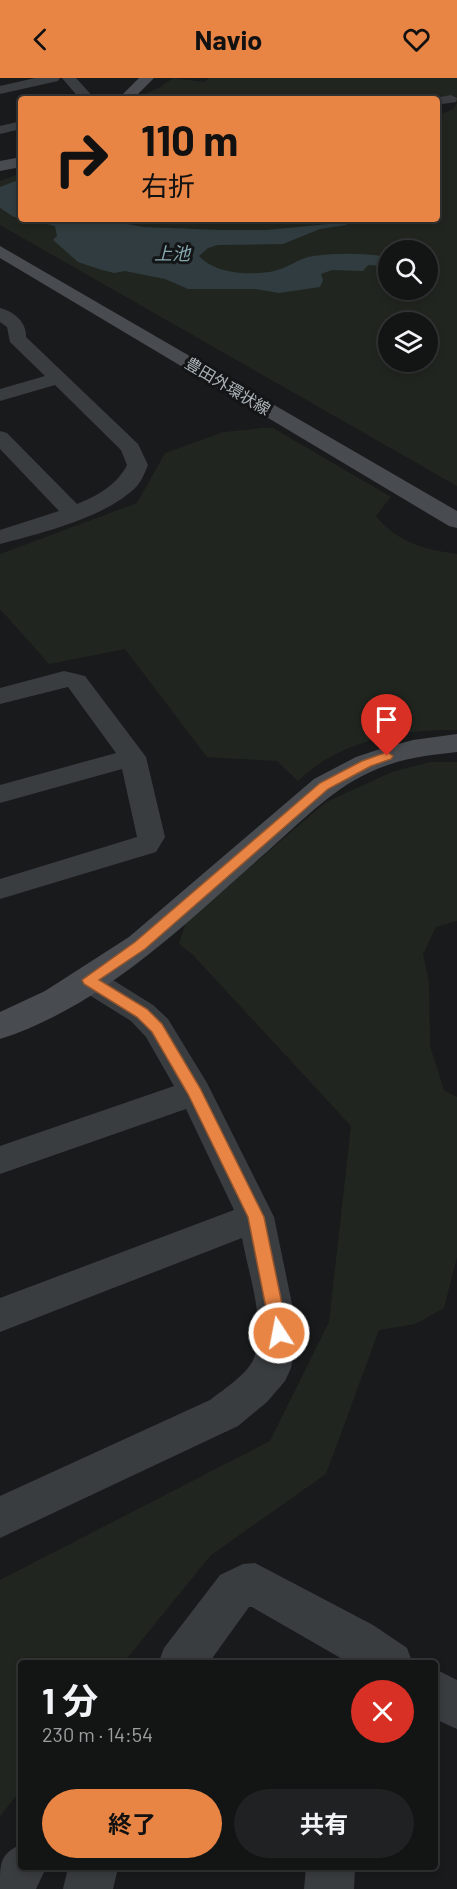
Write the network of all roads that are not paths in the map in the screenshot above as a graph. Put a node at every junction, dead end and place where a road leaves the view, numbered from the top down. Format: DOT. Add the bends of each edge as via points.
graph roads {
  1 [pos="53,78"];
  2 [pos="69,78"];
  3 [pos="148,78"];
  4 [pos="156,78"];
  5 [pos="0,90"];
  6 [pos="85,96"];
  7 [pos="127,96"];
  8 [pos="18,126"];
  9 [pos="0,130"];
  10 [pos="0,239"];
  11 [pos="0,251"];
  12 [pos="0,313"];
  13 [pos="9,341"];
  14 [pos="58,378"];
  15 [pos="0,395"];
  16 [pos="0,437"];
  17 [pos="457,504"];
  18 [pos="73,513"];
  19 [pos="457,521"];
  20 [pos="0,537"];
  21 [pos="0,696"];
  22 [pos="457,743"];
  23 [pos="133,757"];
  24 [pos="0,794"];
  25 [pos="0,889"];
  26 [pos="89,980"];
  27 [pos="0,1026"];
  28 [pos="195,1092"];
  29 [pos="0,1160"];
  30 [pos="256,1217"];
  31 [pos="0,1315"];
  32 [pos="0,1517"];
  33 [pos="367,1656"];
  34 [pos="183,1660"];
  35 [pos="438,1694"];
  36 [pos="457,1706"];
  37 [pos="20,1870"];
  38 [pos="93,1870"];
  39 [pos="331,1870"];
  40 [pos="5,1889"];
  41 [pos="88,1889"];
  42 [pos="328,1889"];
  1 -- 5 [label="street"];
  2 -- 6 [label="street"];
  3 -- 4 [label="street"];
  3 -- 7 [label="street"];
  8 -- 9 [label="street"];
  10 -- 17 [label="street, 豊田外環状線"];
  11 -- 19 [label="street, 豊田外環状線"];
  12 -- 13 [label="street" via="19,331"];
  13 -- 14 [label="street"];
  14 -- 15 [label="street"];
  14 -- 18 [label="street" via="136,455 133,480 110,497"];
  16 -- 18 [label="street"];
  18 -- 20 [label="street"];
  21 -- 23 [label="street" via="64,679 76,681"];
  22 -- 26 [label="street" via="413,748 387,756 324,786 140,945"];
  23 -- 24 [label="street"];
  23 -- 25 [label="street" via="152,837 146,845"];
  26 -- 27 [label="street" via="57,1000"];
  26 -- 28 [label="street" via="142,1013 157,1028"];
  28 -- 29 [label="street"];
  28 -- 30 [label="street"];
  30 -- 31 [label="street"];
  30 -- 32 [label="street" via="279,1333 270,1368 253,1389 224,1413"];
  33 -- 34 [label="street" via="255,1586 243,1586 235,1590"];
  35 -- 36 [label="street"];
  37 -- 40 [label="street"];
  38 -- 41 [label="street"];
  39 -- 42 [label="street"];
}
